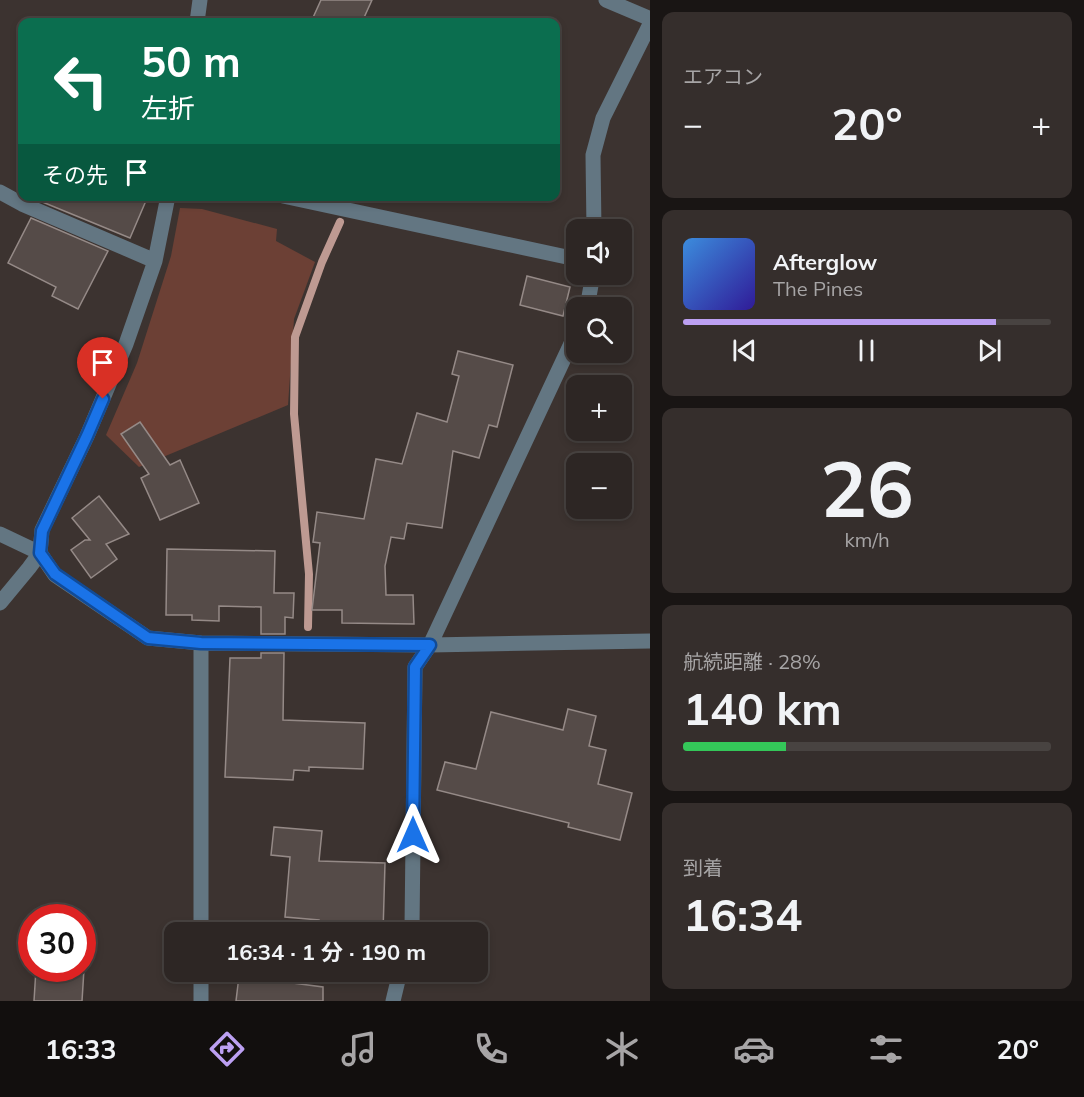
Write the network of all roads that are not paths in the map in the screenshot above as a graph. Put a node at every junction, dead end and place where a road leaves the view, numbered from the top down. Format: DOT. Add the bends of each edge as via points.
graph roads {
  1 [pos="200,0"];
  2 [pos="606,0"];
  3 [pos="198,18"];
  4 [pos="650,21"];
  5 [pos="650,23"];
  6 [pos="0,192"];
  7 [pos="167,201"];
  8 [pos="305,201"];
  9 [pos="594,219"];
  10 [pos="566,257"];
  11 [pos="155,261"];
  12 [pos="566,354"];
  13 [pos="0,534"];
  14 [pos="40,553"];
  15 [pos="0,603"];
  16 [pos="650,641"];
  17 [pos="201,643"];
  18 [pos="430,645"];
  19 [pos="201,922"];
  20 [pos="412,922"];
  21 [pos="201,982"];
  22 [pos="398,982"];
  23 [pos="201,1001"];
  24 [pos="393,1001"];
  1 -- 3 [label="street"];
  2 -- 4 [label="street"];
  5 -- 9 [label="street" via="603,118 593,155"];
  6 -- 11 [label="street"];
  7 -- 11 [label="street"];
  8 -- 10 [label="street"];
  11 -- 14 [label="street" via="126,344 42,531"];
  12 -- 18 [label="street"];
  13 -- 14 [label="street"];
  14 -- 15 [label="street"];
  14 -- 17 [label="street" via="55,574 148,638"];
  16 -- 18 [label="street"];
  17 -- 18 [label="street"];
  17 -- 19 [label="street"];
  18 -- 20 [label="street" via="415,667"];
  21 -- 23 [label="street"];
  22 -- 24 [label="street"];
}
